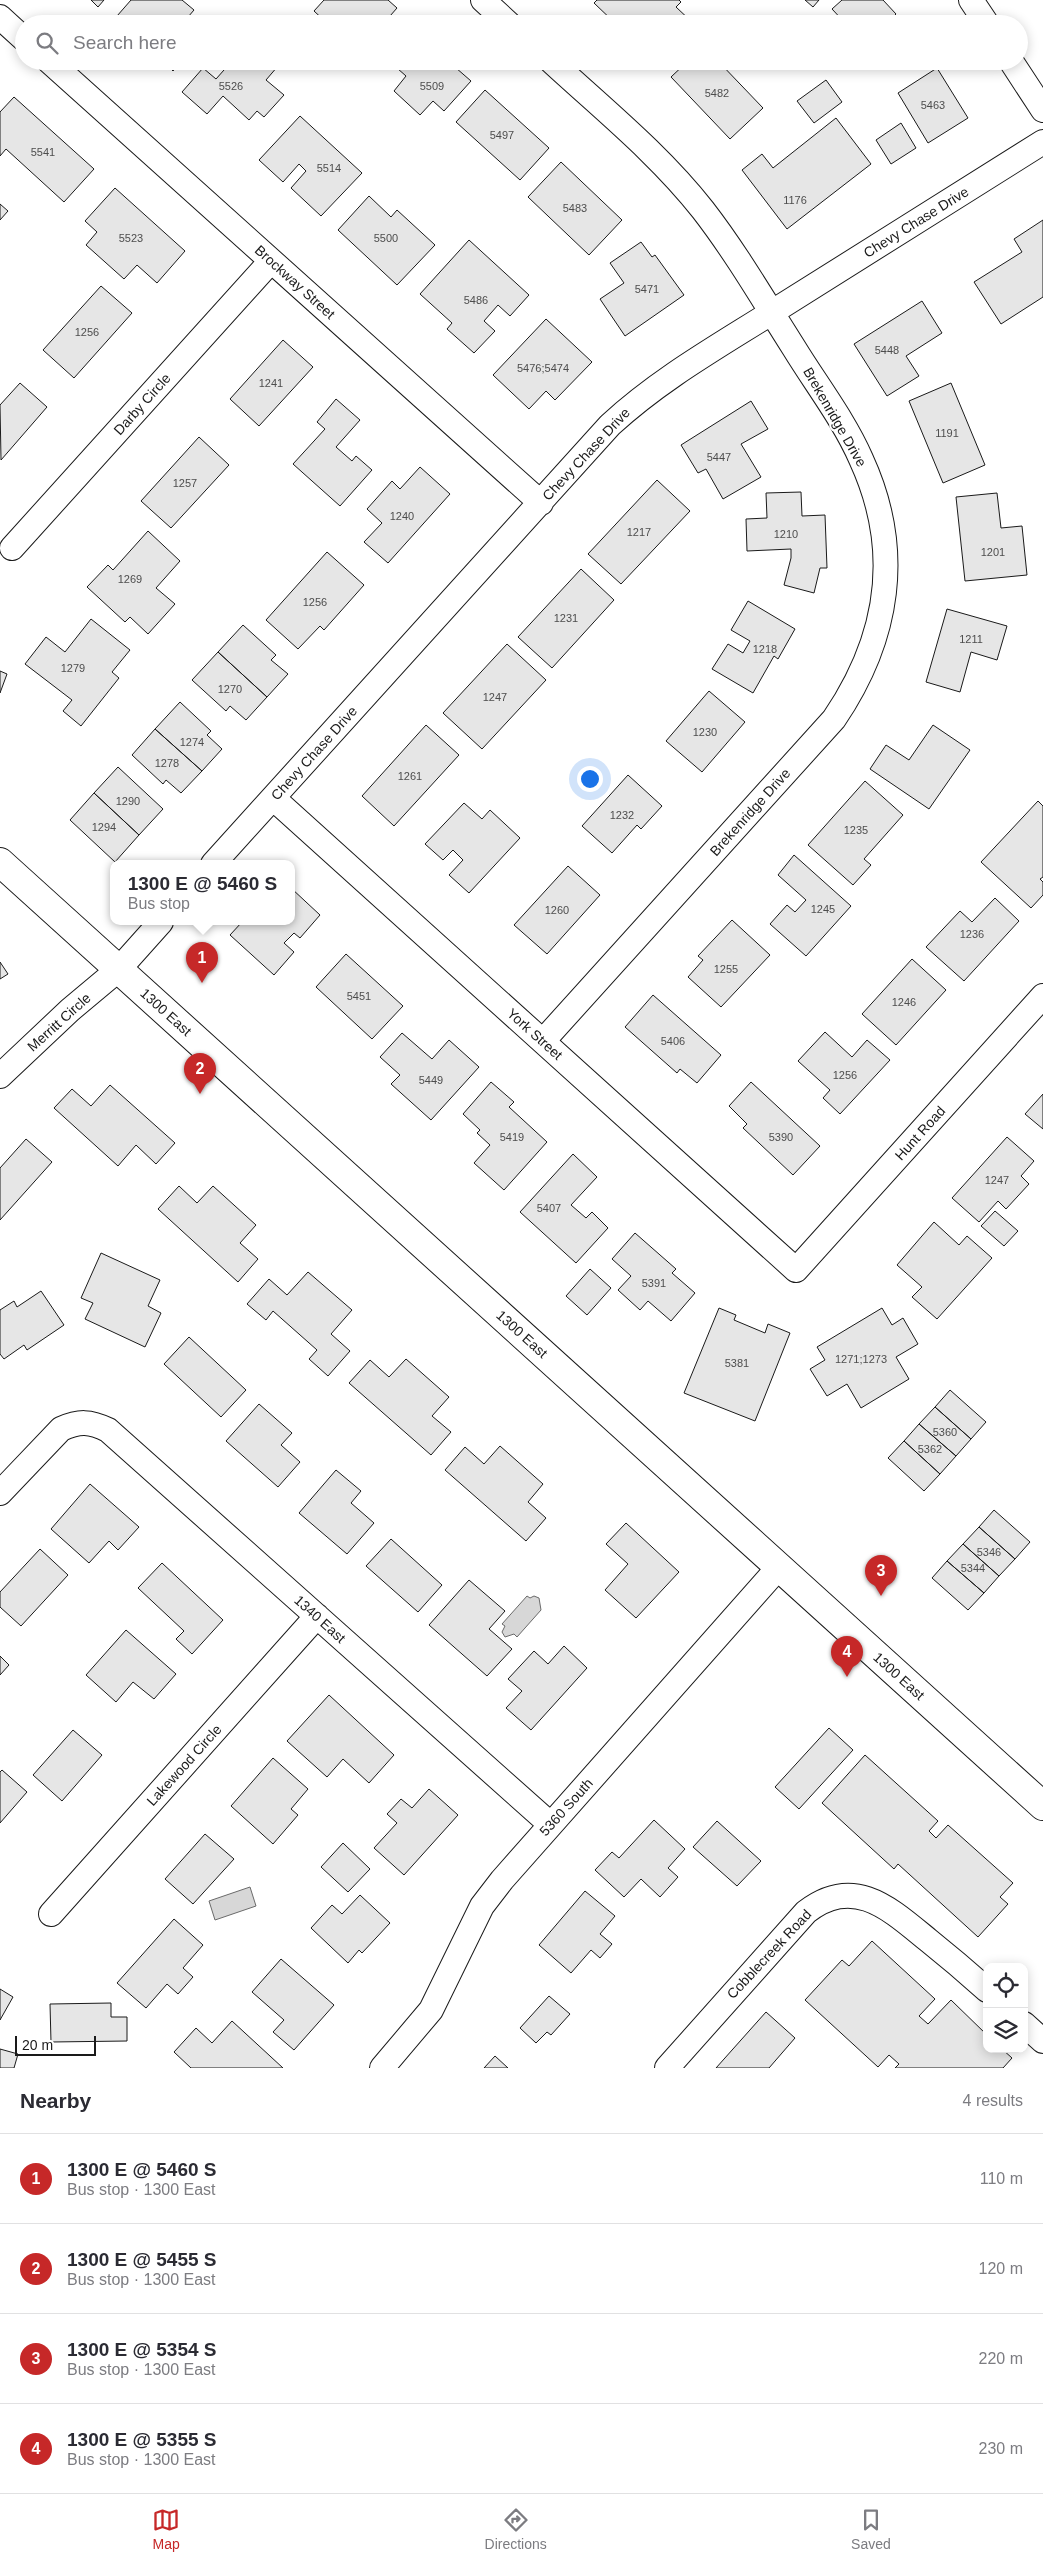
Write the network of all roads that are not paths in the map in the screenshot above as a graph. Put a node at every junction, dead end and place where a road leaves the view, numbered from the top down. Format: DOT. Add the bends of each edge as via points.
graph roads {
  1 [pos="483,0"];
  2 [pos="971,0"];
  3 [pos="499,15"];
  4 [pos="981,15"];
  5 [pos="2,22"];
  6 [pos="15,32"];
  7 [pos="59,70"];
  8 [pos="561,70"];
  9 [pos="1017,70"];
  10 [pos="1043,110"];
  11 [pos="1043,142"];
  12 [pos="271,261"];
  13 [pos="773,312"];
  14 [pos="541,503"];
  15 [pos="12,548"];
  16 [pos="273,798"];
  17 [pos="217,860"];
  18 [pos="0,862"];
  19 [pos="159,925"];
  20 [pos="119,969"];
  21 [pos="1043,996"];
  22 [pos="543,1041"];
  23 [pos="0,1076"];
  24 [pos="796,1270"];
  25 [pos="0,1493"];
  26 [pos="779,1567"];
  27 [pos="317,1616"];
  28 [pos="1043,1806"];
  29 [pos="550,1824"];
  30 [pos="51,1914"];
  31 [pos="983,1987"];
  32 [pos="1028,2028"];
  33 [pos="1043,2041"];
  34 [pos="382,2068"];
  35 [pos="666,2068"];
  1 -- 3 [label="street"];
  2 -- 4 [label="street"];
  5 -- 6 [label="street"];
  7 -- 12 [label="street, Brockway Street"];
  8 -- 13 [label="street, Brekenridge Drive" via="672,175 729,244"];
  9 -- 10 [label="street"];
  11 -- 13 [label="street, Chevy Chase Drive"];
  12 -- 14 [label="street, Brockway Street"];
  12 -- 15 [label="street, Darby Circle"];
  13 -- 14 [label="street, Chevy Chase Drive" via="671,376 634,404 610,425"];
  13 -- 22 [label="street, Brekenridge Drive" via="847,432 872,483 884,538 886,566 880,621 872,647 862,672 834,719"];
  14 -- 16 [label="street, Chevy Chase Drive"];
  16 -- 17 [label="street, Chevy Chase Drive"];
  16 -- 22 [label="street, York Street"];
  18 -- 20 [label="main road, 1300 East"];
  19 -- 20 [label="street"];
  20 -- 23 [label="street, Merritt Circle"];
  20 -- 26 [label="main road, 1300 East"];
  21 -- 24 [label="street, Hunt Road"];
  22 -- 24 [label="street, York Street"];
  25 -- 27 [label="street, 1340 East" via="61,1429 86,1422 97,1425 117,1438"];
  26 -- 28 [label="main road, 1300 East"];
  26 -- 29 [label="street, 5360 South"];
  27 -- 29 [label="street, 1340 East"];
  27 -- 30 [label="street, Lakewood Circle"];
  29 -- 34 [label="street, 5360 South" via="482,1906 431,2010"];
  31 -- 35 [label="street, Cobblecreek Road" via="884,1906 862,1897 831,1898 806,1912"];
  32 -- 33 [label="street"];
}
